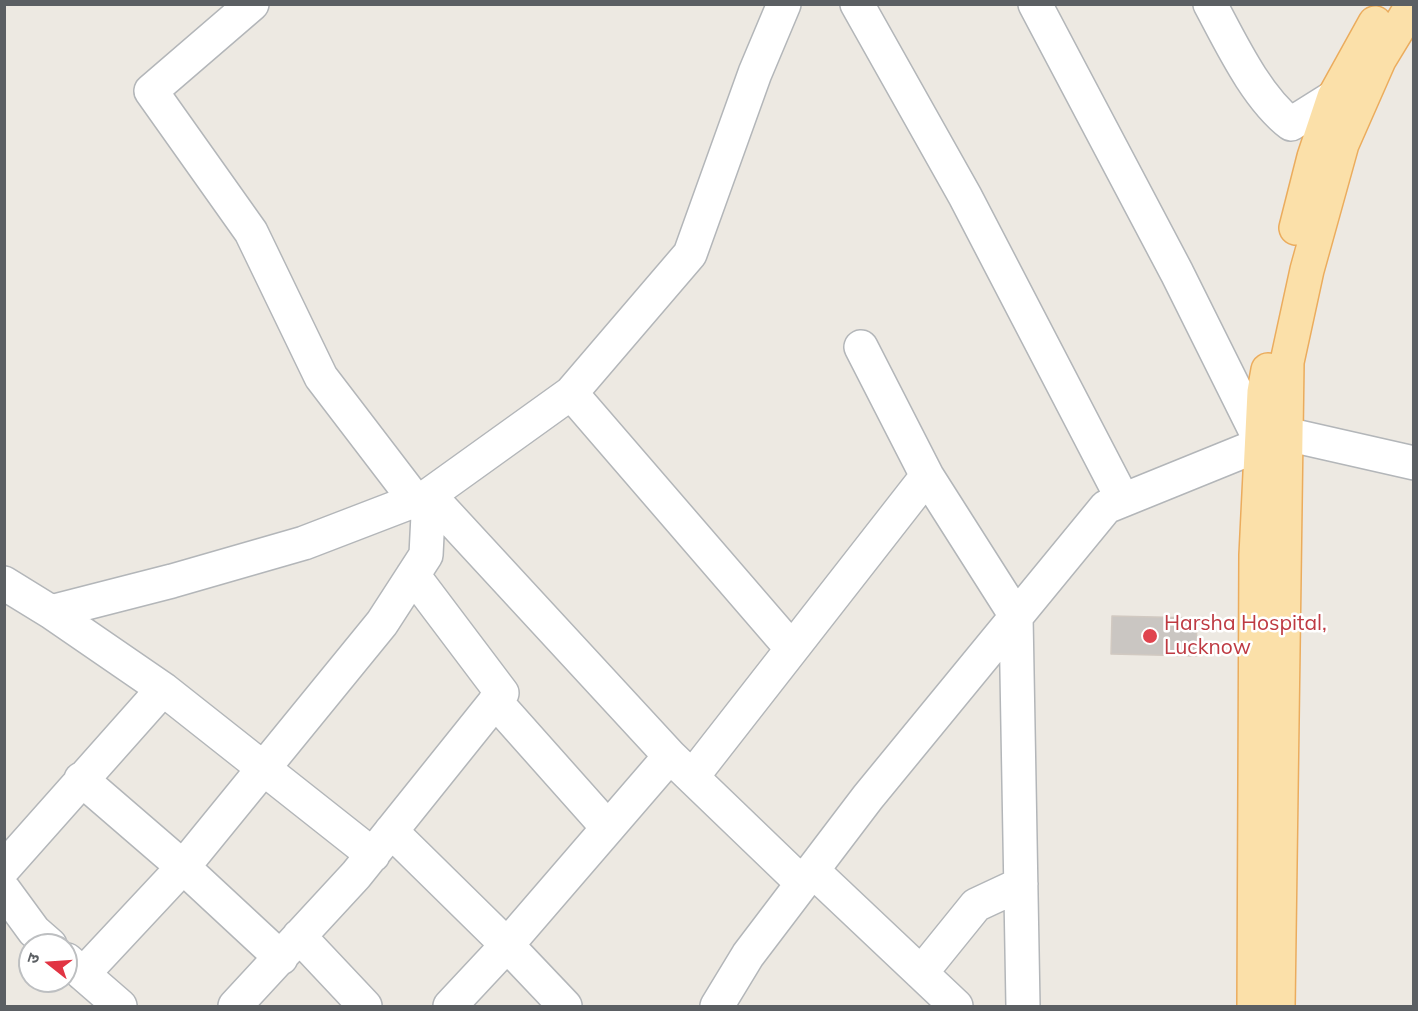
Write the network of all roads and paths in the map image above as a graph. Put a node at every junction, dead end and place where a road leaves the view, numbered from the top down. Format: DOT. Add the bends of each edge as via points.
graph roads {
  1 [pos="252,4"];
  2 [pos="784,4"];
  3 [pos="857,4"];
  4 [pos="1035,4"];
  5 [pos="1210,4"];
  6 [pos="1387,4"];
  7 [pos="1413,4"];
  8 [pos="1334,97"];
  9 [pos="861,347"];
  10 [pos="571,393"];
  11 [pos="1274,439"];
  12 [pos="1413,463"];
  13 [pos="927,476"];
  14 [pos="422,498"];
  15 [pos="1123,500"];
  16 [pos="413,575"];
  17 [pos="11,596"];
  18 [pos="51,612"];
  19 [pos="1016,616"];
  20 [pos="792,649"];
  21 [pos="163,689"];
  22 [pos="495,701"];
  23 [pos="681,766"];
  24 [pos="265,768"];
  25 [pos="81,779"];
  26 [pos="608,828"];
  27 [pos="382,843"];
  28 [pos="183,867"];
  29 [pos="4,868"];
  30 [pos="807,877"];
  31 [pos="1021,884"];
  32 [pos="4,890"];
  33 [pos="37,933"];
  34 [pos="507,945"];
  35 [pos="290,947"];
  36 [pos="78,963"];
  37 [pos="78,969"];
  38 [pos="921,973"];
  39 [pos="120,1006"];
  40 [pos="235,1006"];
  41 [pos="364,1006"];
  42 [pos="450,1006"];
  43 [pos="564,1006"];
  44 [pos="717,1006"];
  45 [pos="956,1006"];
  46 [pos="1023,1006"];
  47 [pos="1254,1006"];
  48 [pos="1278,1006"];
  1 -- 14 [label="street" via="151,91 251,231 321,377"];
  2 -- 10 [label="street" via="690,254"];
  3 -- 15 [label="street" via="965,196"];
  4 -- 11 [label="street" via="1172,262"];
  5 -- 8 [label="street" via="1245,67 1277,113 1291,124"];
  6 -- 8 [label="main road"];
  7 -- 11 [label="main road" via="1379,60 1342,144 1307,270"];
  8 -- 11 [label="main road" via="1314,157 1277,305 1264,392"];
  9 -- 13 [label="street"];
  10 -- 14 [label="street"];
  10 -- 20 [label="street"];
  11 -- 12 [label="street"];
  11 -- 15 [label="street"];
  11 -- 47 [label="main road" via="1256,555"];
  11 -- 48 [label="main road"];
  13 -- 19 [label="street"];
  13 -- 20 [label="street"];
  14 -- 16 [label="street" via="426,555"];
  14 -- 18 [label="street" via="304,543"];
  14 -- 23 [label="street"];
  15 -- 19 [label="street" via="1106,507"];
  16 -- 22 [label="street" via="502,693"];
  16 -- 24 [label="street" via="382,623"];
  17 -- 18 [label="street"];
  18 -- 21 [label="street"];
  19 -- 30 [label="street"];
  19 -- 31 [label="street"];
  20 -- 23 [label="street"];
  21 -- 24 [label="street"];
  21 -- 25 [label="street"];
  22 -- 26 [label="street"];
  22 -- 27 [label="street"];
  23 -- 26 [label="street"];
  23 -- 30 [label="street"];
  24 -- 27 [label="street"];
  24 -- 28 [label="street"];
  25 -- 28 [label="street"];
  25 -- 29 [label="street"];
  26 -- 34 [label="street"];
  27 -- 34 [label="street"];
  27 -- 35 [label="street"];
  28 -- 35 [label="street"];
  28 -- 36 [label="street"];
  30 -- 38 [label="street"];
  30 -- 44 [label="street" via="748,955"];
  31 -- 38 [label="street" via="976,905"];
  31 -- 46 [label="street"];
  32 -- 33 [label="street"];
  34 -- 42 [label="street"];
  34 -- 43 [label="street"];
  35 -- 40 [label="street"];
  35 -- 41 [label="street"];
  37 -- 39 [label="street"];
  38 -- 45 [label="street"];
}
